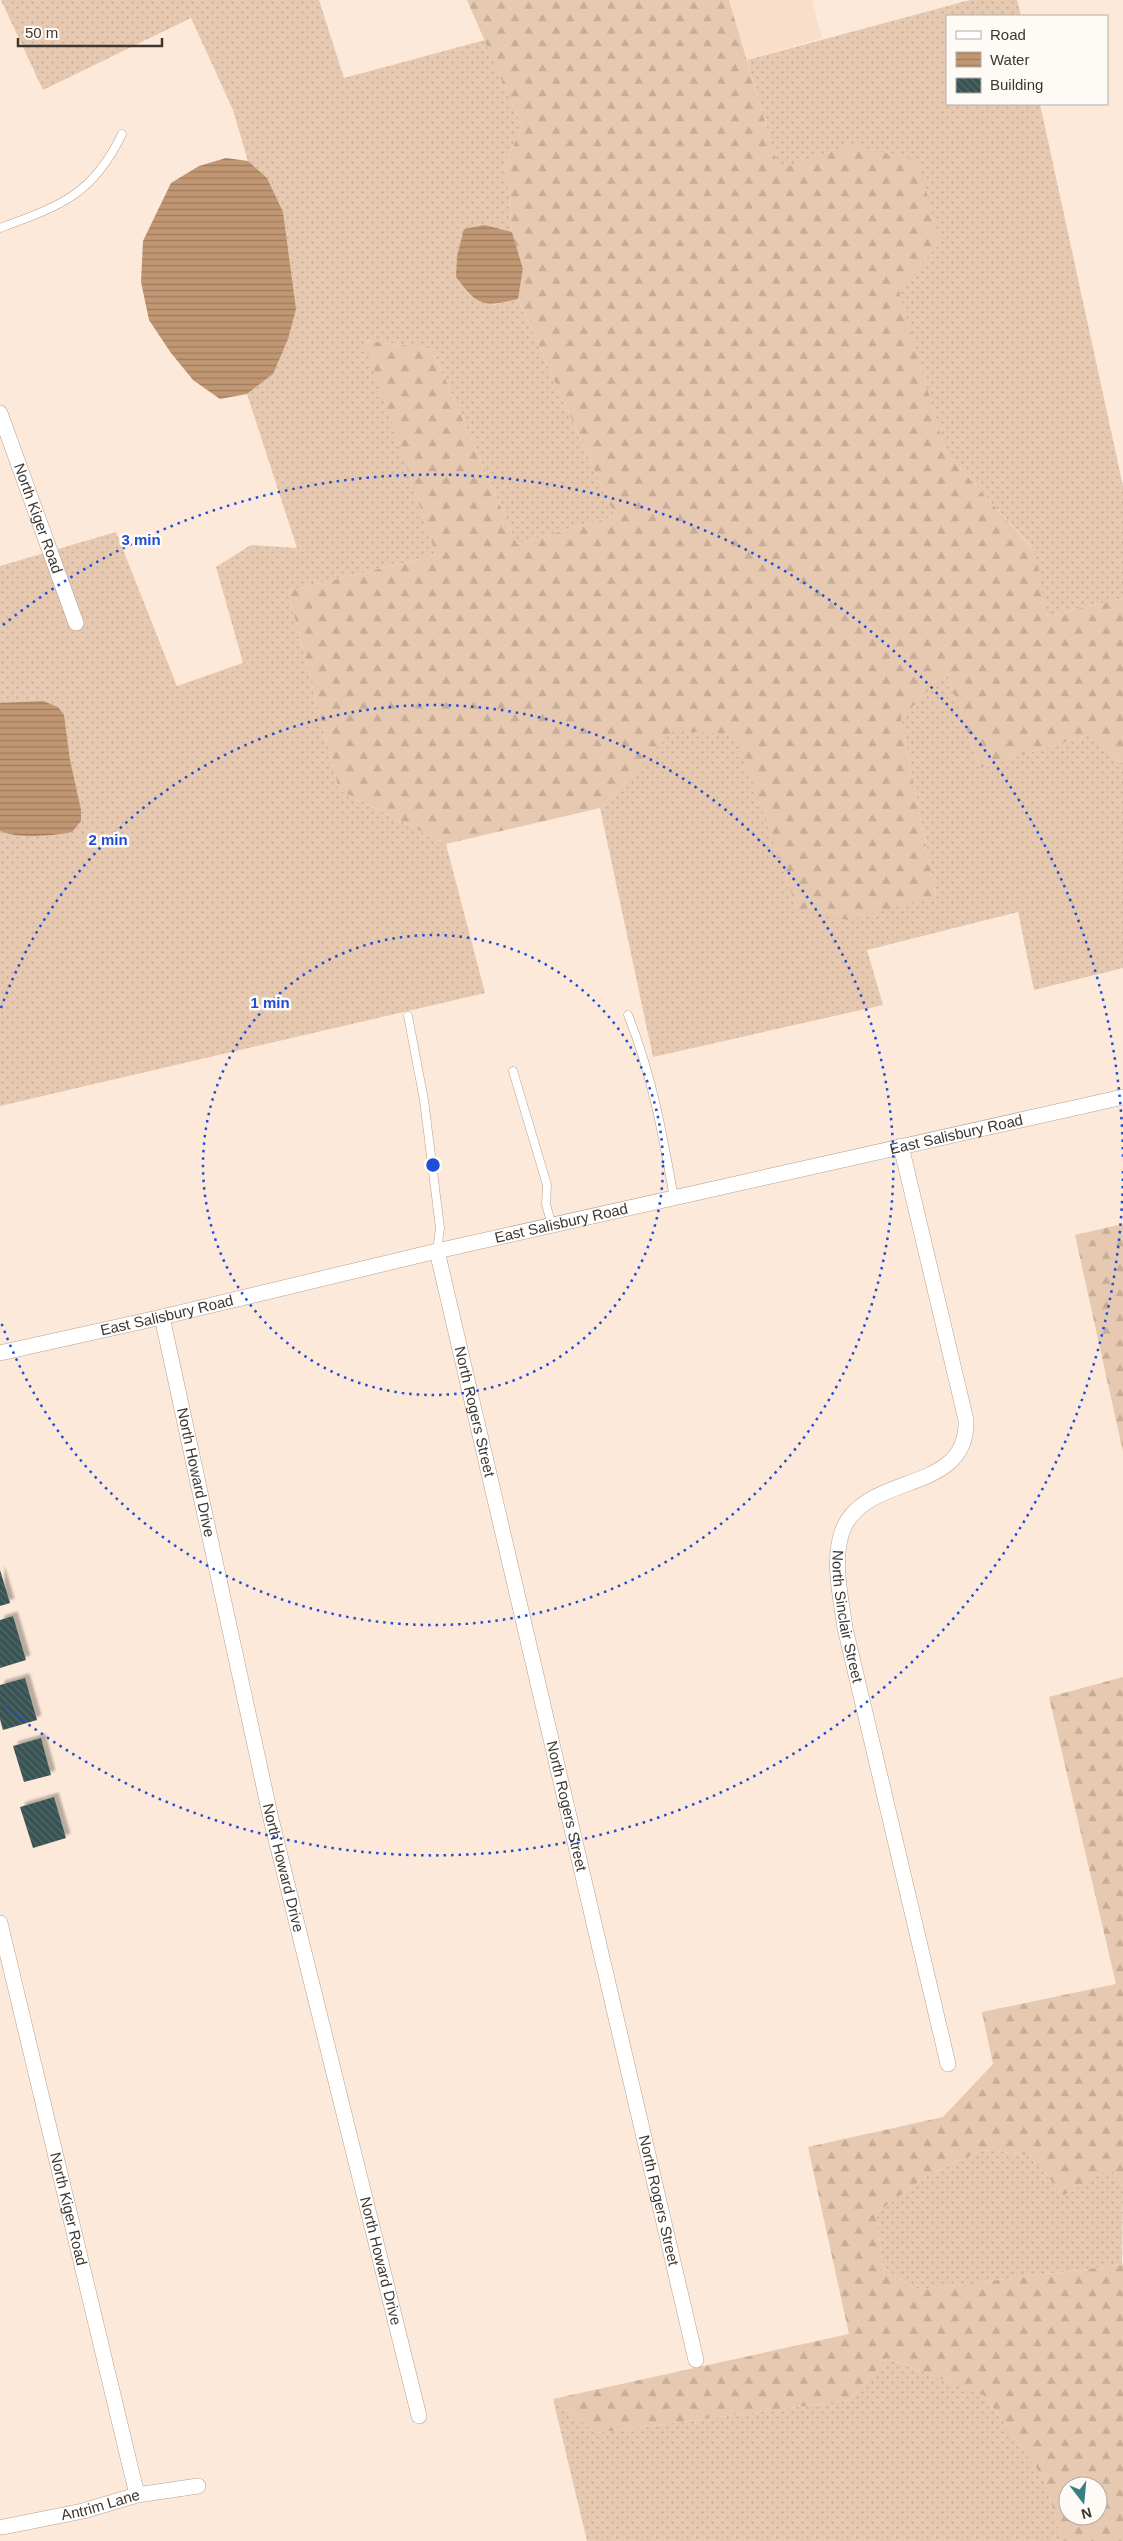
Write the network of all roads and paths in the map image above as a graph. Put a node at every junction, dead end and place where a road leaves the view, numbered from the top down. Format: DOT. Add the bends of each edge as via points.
graph roads {
  1 [pos="122,134"];
  2 [pos="0,228"];
  3 [pos="0,413"];
  4 [pos="76,623"];
  5 [pos="628,1015"];
  6 [pos="408,1016"];
  7 [pos="513,1071"];
  8 [pos="1123,1097"];
  9 [pos="901,1146"];
  10 [pos="674,1198"];
  11 [pos="552,1226"];
  12 [pos="437,1251"];
  13 [pos="162,1317"];
  14 [pos="0,1353"];
  15 [pos="0,1923"];
  16 [pos="948,2064"];
  17 [pos="696,2360"];
  18 [pos="419,2416"];
  19 [pos="198,2486"];
  20 [pos="137,2495"];
  21 [pos="4,2527"];
  1 -- 2 [label="lane" via="110,159 75,196 56,207"];
  3 -- 4 [label="street, North Kiger Road"];
  5 -- 10 [label="lane" via="657,1107"];
  6 -- 12 [label="lane" via="424,1100 440,1228"];
  7 -- 11 [label="lane" via="547,1185 546,1204"];
  8 -- 9 [label="street, East Salisbury Road"];
  9 -- 10 [label="street, East Salisbury Road"];
  9 -- 16 [label="street, North Sinclair Street" via="967,1435 962,1449 946,1467 872,1499 858,1509 842,1532 838,1565 845,1628"];
  10 -- 11 [label="street, East Salisbury Road"];
  11 -- 12 [label="street, East Salisbury Road"];
  12 -- 13 [label="street, East Salisbury Road"];
  12 -- 17 [label="street, North Rogers Street"];
  13 -- 14 [label="street, East Salisbury Road"];
  13 -- 18 [label="street, North Howard Drive" via="272,1819"];
  15 -- 20 [label="street, North Kiger Road"];
  19 -- 20 [label="street, Antrim Lane"];
  20 -- 21 [label="street, Antrim Lane" via="83,2511"];
}
